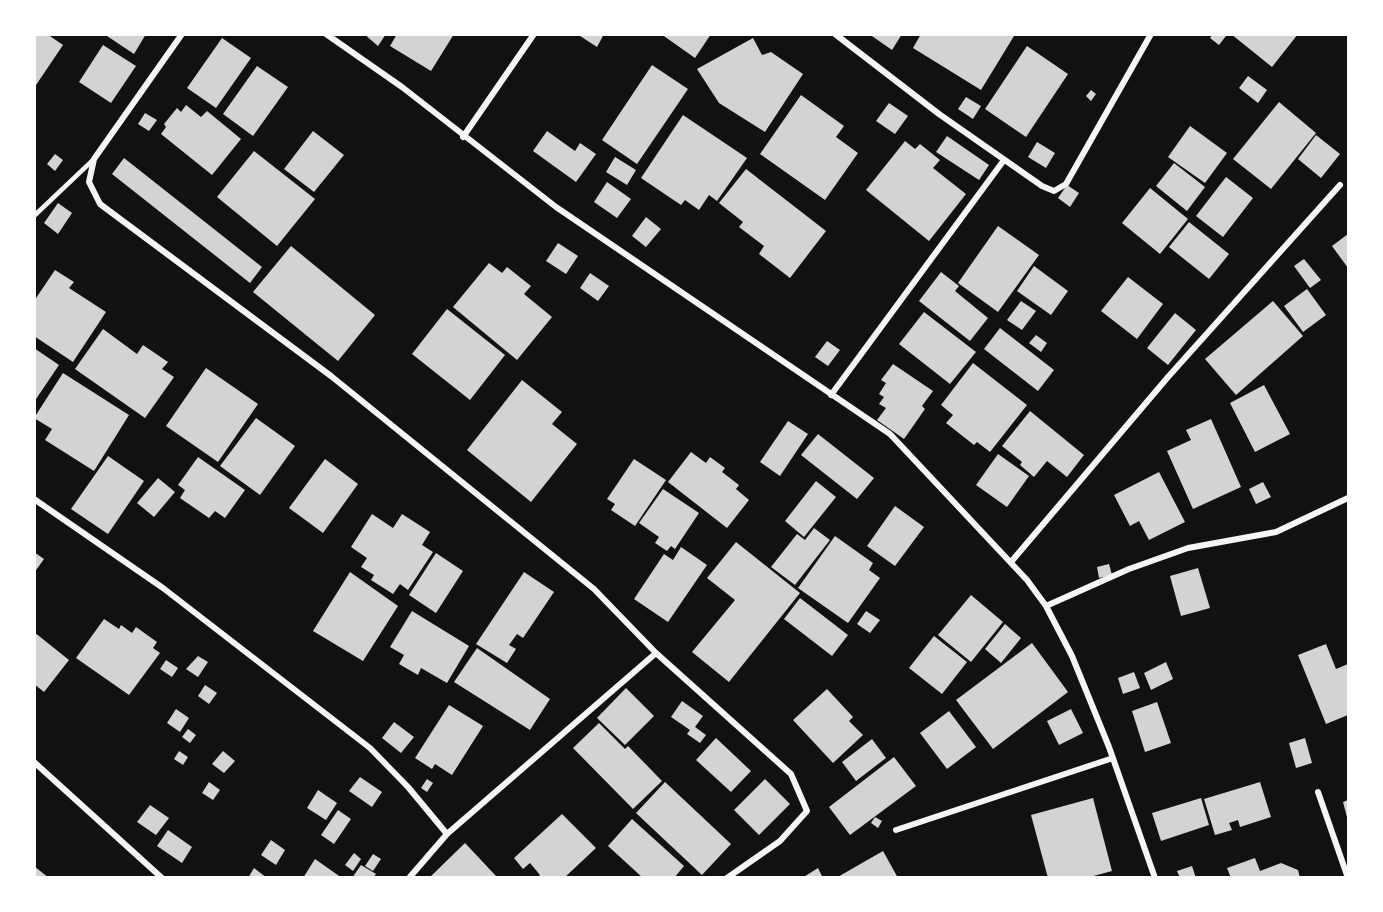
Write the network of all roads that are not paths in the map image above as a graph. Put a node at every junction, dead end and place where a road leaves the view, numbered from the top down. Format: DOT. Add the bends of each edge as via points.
graph roads {
  1 [pos="182,34"];
  2 [pos="326,34"];
  3 [pos="534,34"];
  4 [pos="835,34"];
  5 [pos="1151,34"];
  6 [pos="463,137"];
  7 [pos="94,159"];
  8 [pos="1004,160"];
  9 [pos="1341,185"];
  10 [pos="34,216"];
  11 [pos="831,395"];
  12 [pos="1348,498"];
  13 [pos="34,499"];
  14 [pos="1011,562"];
  15 [pos="1046,606"];
  16 [pos="656,653"];
  17 [pos="1113,758"];
  18 [pos="34,762"];
  19 [pos="1318,792"];
  20 [pos="896,830"];
  21 [pos="447,834"];
  22 [pos="162,878"];
  23 [pos="409,878"];
  24 [pos="727,878"];
  25 [pos="1155,878"];
  26 [pos="1348,878"];
  1 -- 7 [label="street"];
  2 -- 6 [label="street" via="402,87"];
  3 -- 6 [label="street"];
  4 -- 8 [label="street"];
  5 -- 8 [label="street" via="1066,184 1054,191"];
  6 -- 11 [label="street" via="566,213"];
  7 -- 10 [label="lane"];
  7 -- 16 [label="street" via="89,182 100,204 377,414 594,589"];
  8 -- 11 [label="street"];
  9 -- 14 [label="street" via="1168,377"];
  11 -- 14 [label="street" via="890,434"];
  12 -- 15 [label="street" via="1276,532 1188,548 1129,568"];
  13 -- 21 [label="street" via="163,588 370,748"];
  14 -- 15 [label="street"];
  15 -- 17 [label="street" via="1072,656"];
  16 -- 21 [label="street"];
  16 -- 24 [label="street" via="791,774 807,811 780,841"];
  17 -- 20 [label="street"];
  17 -- 25 [label="street"];
  18 -- 22 [label="street"];
  19 -- 26 [label="street"];
  21 -- 23 [label="street"];
}
